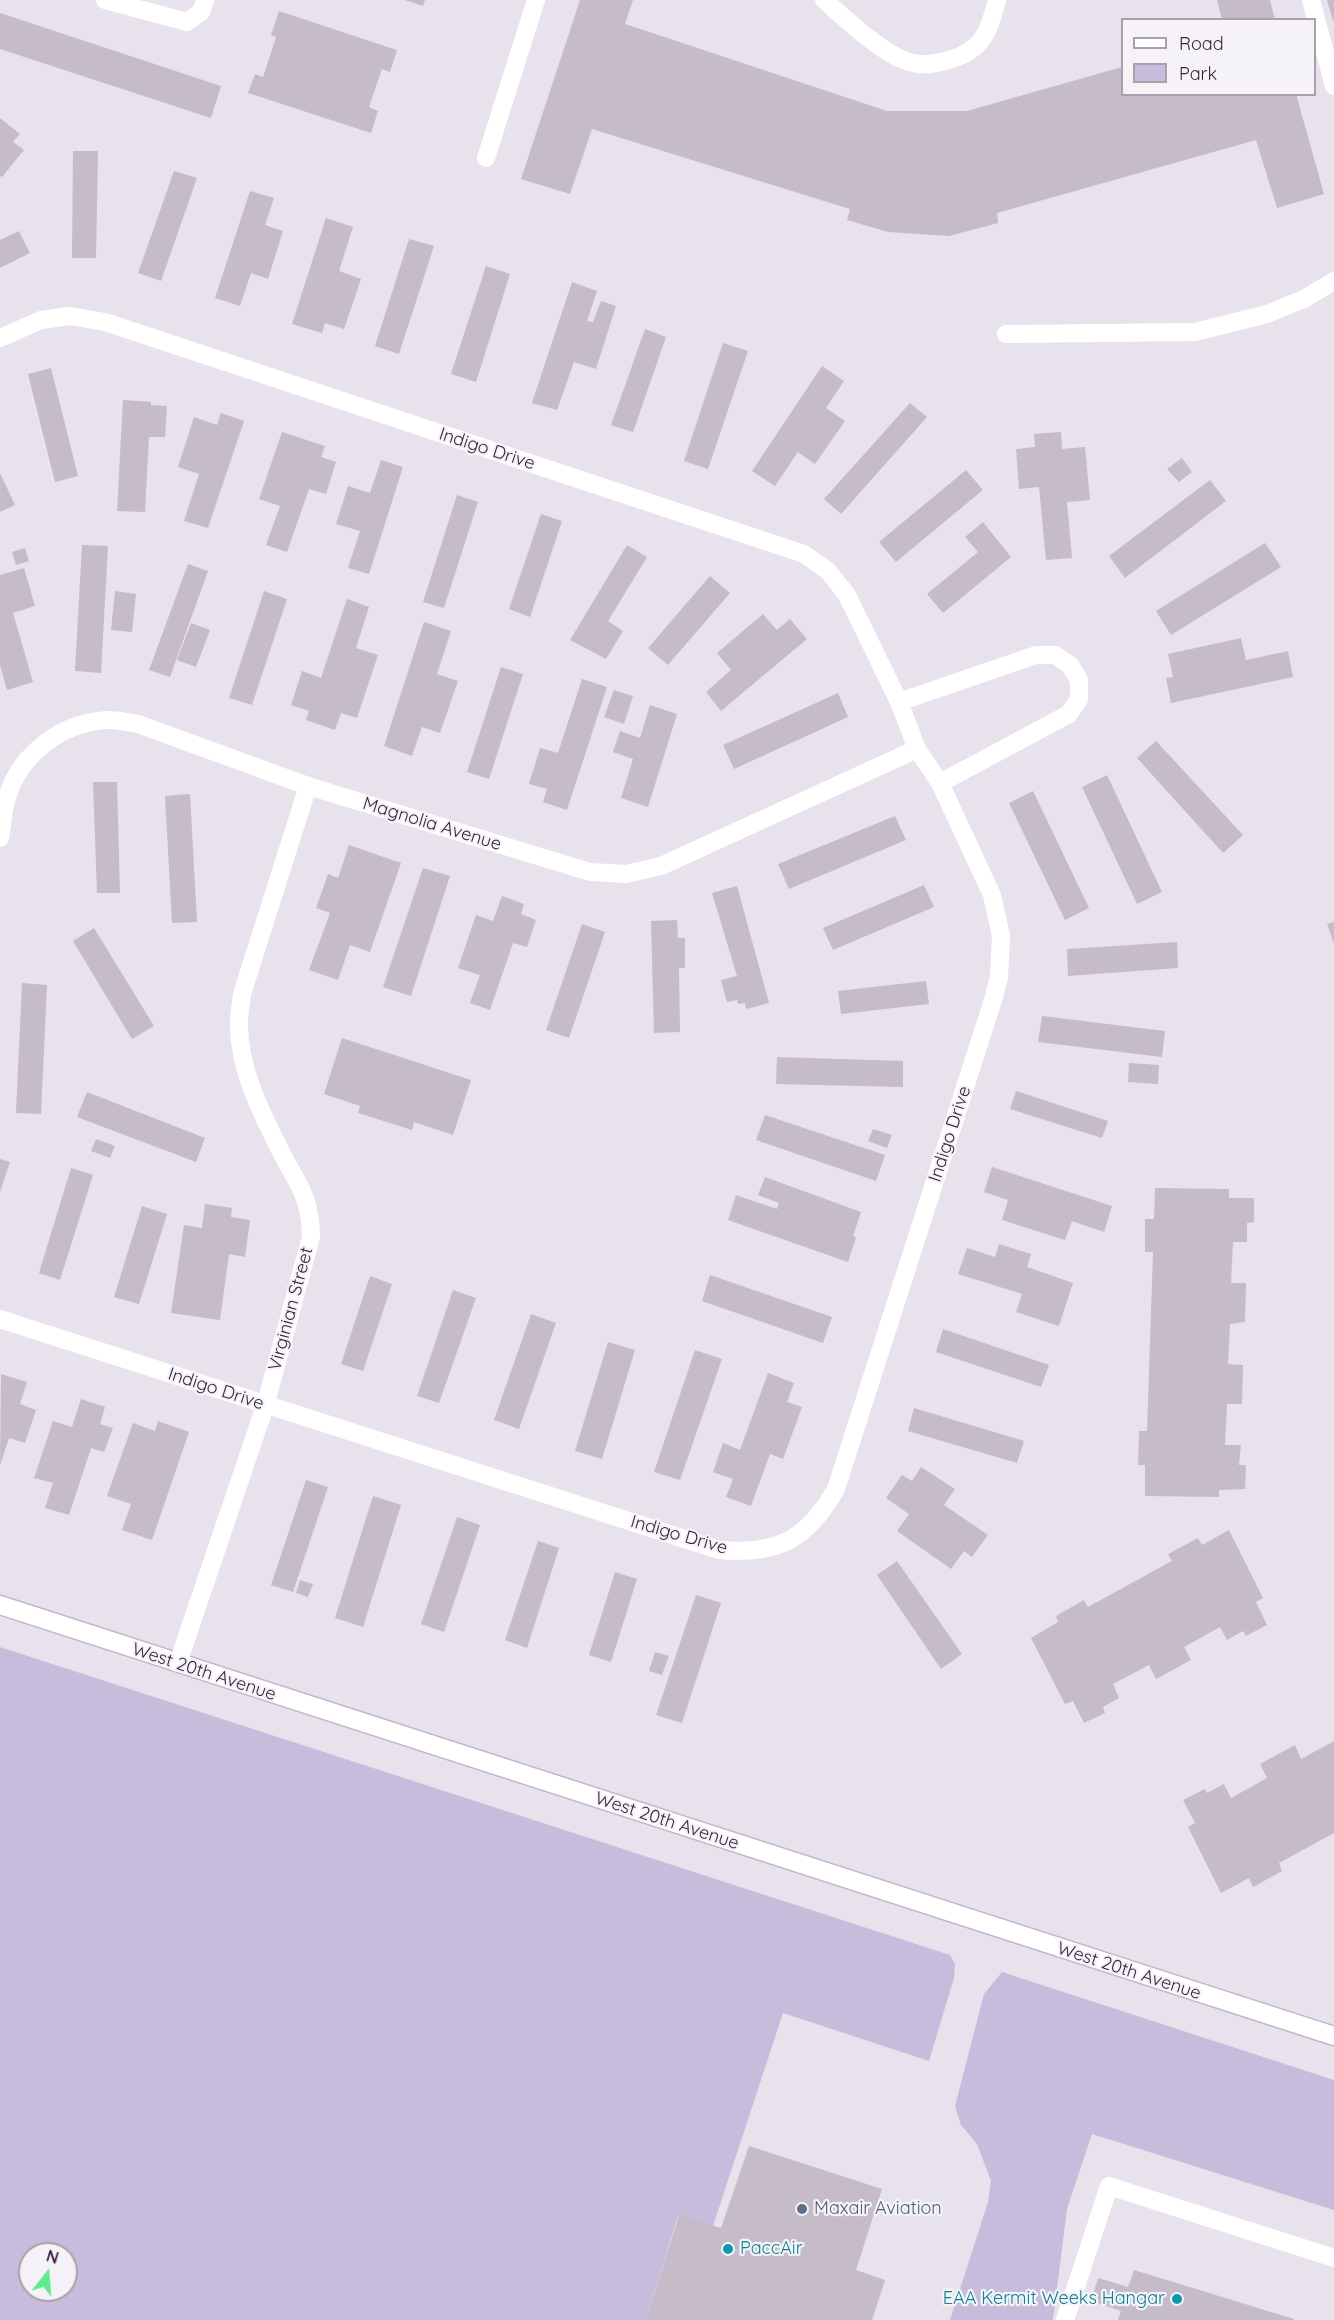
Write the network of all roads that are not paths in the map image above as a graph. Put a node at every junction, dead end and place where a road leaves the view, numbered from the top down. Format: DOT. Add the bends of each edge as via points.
graph roads {
  1 [pos="105,0"];
  2 [pos="205,0"];
  3 [pos="536,0"];
  4 [pos="824,0"];
  5 [pos="997,0"];
  6 [pos="1311,0"];
  7 [pos="1316,18"];
  8 [pos="1316,19"];
  9 [pos="1334,86"];
  10 [pos="486,158"];
  11 [pos="1334,281"];
  12 [pos="1006,334"];
  13 [pos="0,338"];
  14 [pos="900,702"];
  15 [pos="917,749"];
  16 [pos="940,783"];
  17 [pos="308,786"];
  18 [pos="0,838"];
  19 [pos="0,1320"];
  20 [pos="265,1406"];
  21 [pos="0,1605"];
  22 [pos="178,1663"];
  23 [pos="1334,2036"];
  24 [pos="1334,2258"];
  25 [pos="1065,2320"];
  1 -- 2 [label="street" via="187,22 201,12"];
  3 -- 10 [label="street"];
  4 -- 5 [label="street" via="886,51 912,63 935,64 968,54 983,39"];
  6 -- 7 [label="street"];
  8 -- 9 [label="street"];
  11 -- 12 [label="street" via="1267,314 1195,332"];
  13 -- 14 [label="street, Indigo Drive" via="40,320 70,316 105,322 804,554 828,571 847,595"];
  14 -- 15 [label="street, Indigo Drive"];
  14 -- 16 [label="street" via="1036,655 1055,655 1070,665 1079,680 1079,699 1069,714"];
  15 -- 16 [label="street, Indigo Drive"];
  15 -- 17 [label="street, Magnolia Avenue" via="661,866 626,874 591,872"];
  16 -- 20 [label="street, Indigo Drive" via="992,895 1001,936 999,977 836,1490 823,1513 797,1536 772,1548 720,1550"];
  17 -- 18 [label="street, Magnolia Avenue" via="138,724 110,720 82,724 56,734 34,752 17,774 6,800"];
  17 -- 20 [label="street, Virginian Street" via="242,994 239,1023 244,1066 263,1114 304,1191 310,1214 311,1238"];
  19 -- 20 [label="street, Indigo Drive"];
  20 -- 22 [label="street, Virginian Street"];
  21 -- 22 [label="street, West 20th Avenue"];
  22 -- 23 [label="street, West 20th Avenue"];
  24 -- 25 [label="street" via="1109,2186"];
}
